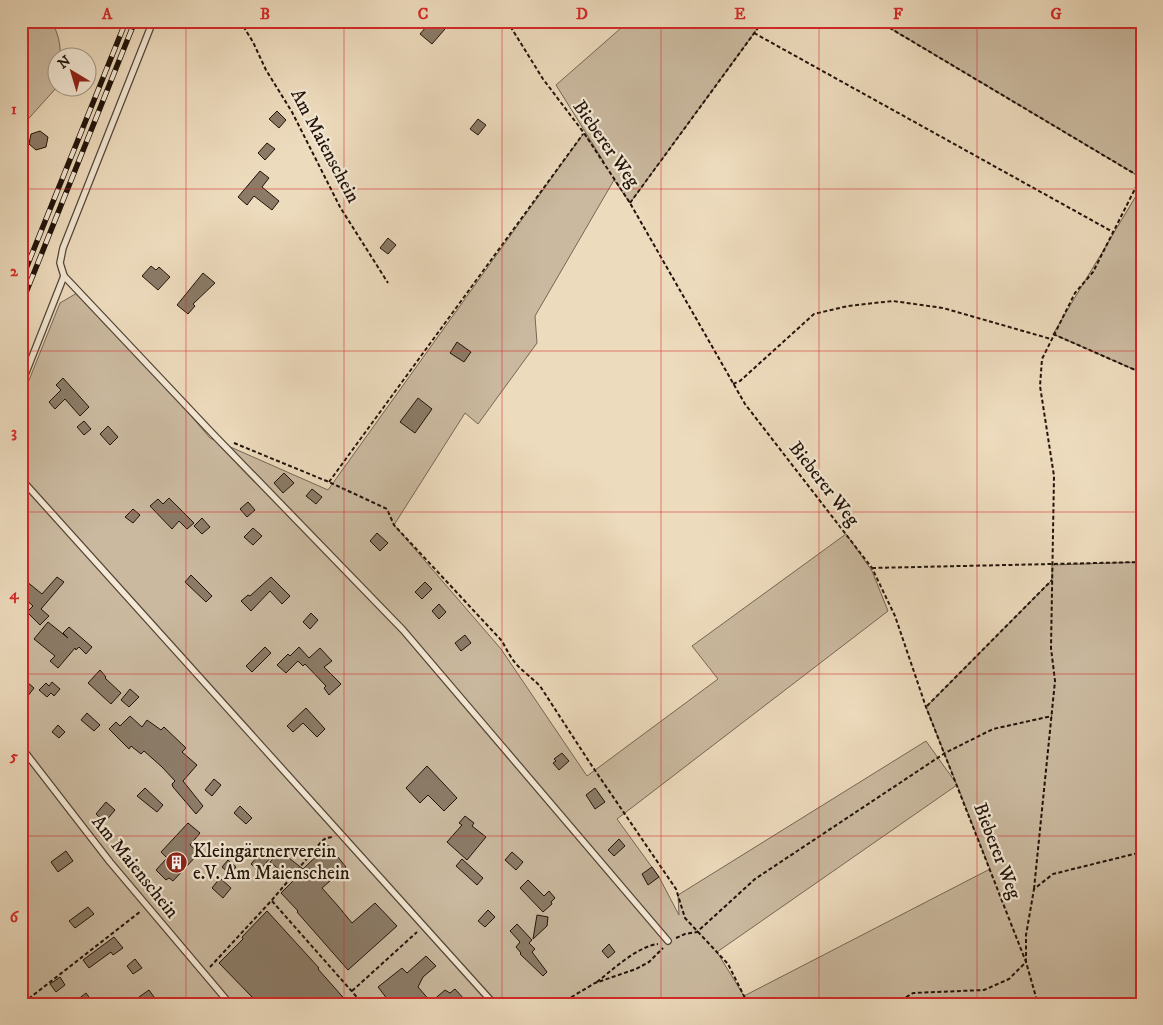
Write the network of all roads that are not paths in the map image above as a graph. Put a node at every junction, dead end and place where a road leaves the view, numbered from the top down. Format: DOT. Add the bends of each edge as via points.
graph roads {
  1 [pos="153,21"];
  2 [pos="64,276"];
  3 [pos="21,385"];
  4 [pos="21,479"];
  5 [pos="21,747"];
  6 [pos="667,942"];
  7 [pos="230,1004"];
  8 [pos="494,1004"];
  1 -- 2 [label="lane" via="63,248 60,263"];
  2 -- 3 [label="lane"];
  2 -- 6 [label="lane" via="403,630"];
  4 -- 8 [label="lane"];
  5 -- 7 [label="lane, Am Maienschein" via="110,862"];
}
